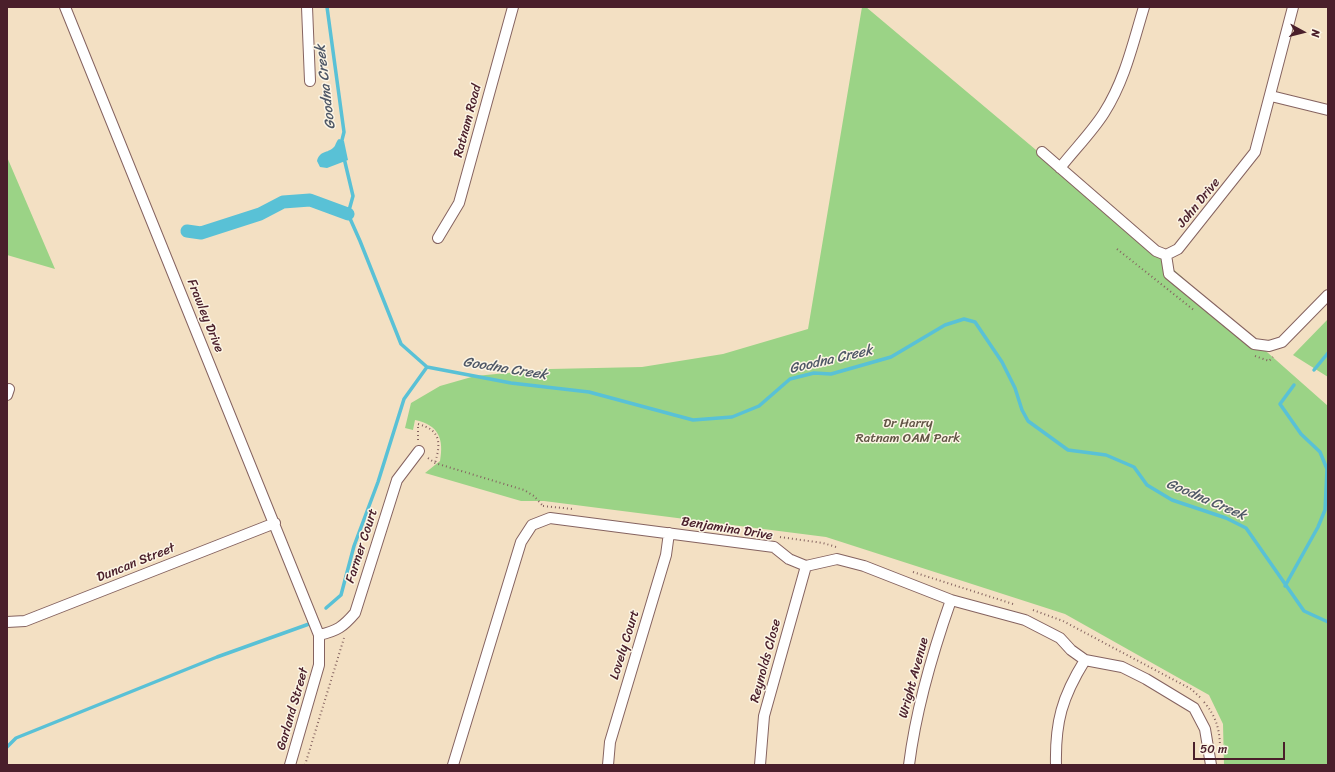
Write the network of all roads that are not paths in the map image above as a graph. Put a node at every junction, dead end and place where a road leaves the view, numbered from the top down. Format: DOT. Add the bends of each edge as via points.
graph roads {
  1 [pos="65,7"];
  2 [pos="307,7"];
  3 [pos="513,7"];
  4 [pos="1144,7"];
  5 [pos="1293,7"];
  6 [pos="310,82"];
  7 [pos="1271,96"];
  8 [pos="1328,110"];
  9 [pos="1042,152"];
  10 [pos="1060,168"];
  11 [pos="438,238"];
  12 [pos="1166,255"];
  13 [pos="1328,295"];
  14 [pos="419,452"];
  15 [pos="275,524"];
  16 [pos="669,533"];
  17 [pos="806,566"];
  18 [pos="951,600"];
  19 [pos="7,622"];
  20 [pos="319,635"];
  21 [pos="1085,660"];
  22 [pos="290,765"];
  23 [pos="453,765"];
  24 [pos="608,765"];
  25 [pos="760,765"];
  26 [pos="909,765"];
  27 [pos="1056,765"];
  28 [pos="1211,765"];
  1 -- 15 [label="street, Frawley Drive"];
  2 -- 6 [label="street"];
  3 -- 11 [label="street, Ratnam Road" via="459,203"];
  4 -- 10 [label="street" via="1127,65 1104,114"];
  5 -- 7 [label="street, John Drive"];
  7 -- 8 [label="street"];
  7 -- 12 [label="street, John Drive" via="1256,152 1249,163 1178,249"];
  9 -- 10 [label="street"];
  10 -- 12 [label="street" via="1156,251"];
  12 -- 13 [label="street" via="1170,274 1254,344 1269,346 1282,342"];
  14 -- 20 [label="street, Farmer Court" via="397,480 355,612 336,631"];
  15 -- 19 [label="street, Duncan Street" via="25,621"];
  15 -- 20 [label="street, Frawley Drive"];
  16 -- 17 [label="street, Benjamina Drive" via="774,547 789,559"];
  16 -- 23 [label="street, Benjamina Drive" via="550,518 532,525 521,542"];
  16 -- 24 [label="street, Lovely Court" via="666,555 610,742"];
  17 -- 18 [label="street" via="837,559 858,564"];
  17 -- 25 [label="street, Reynolds Close" via="764,716"];
  18 -- 21 [label="street" via="1025,620 1060,638"];
  18 -- 26 [label="street, Wright Avenue" via="913,733"];
  20 -- 22 [label="street, Garland Street" via="319,665"];
  21 -- 27 [label="street" via="1073,679 1060,709 1056,733"];
  21 -- 28 [label="street" via="1122,667 1194,708 1205,729"];
}
